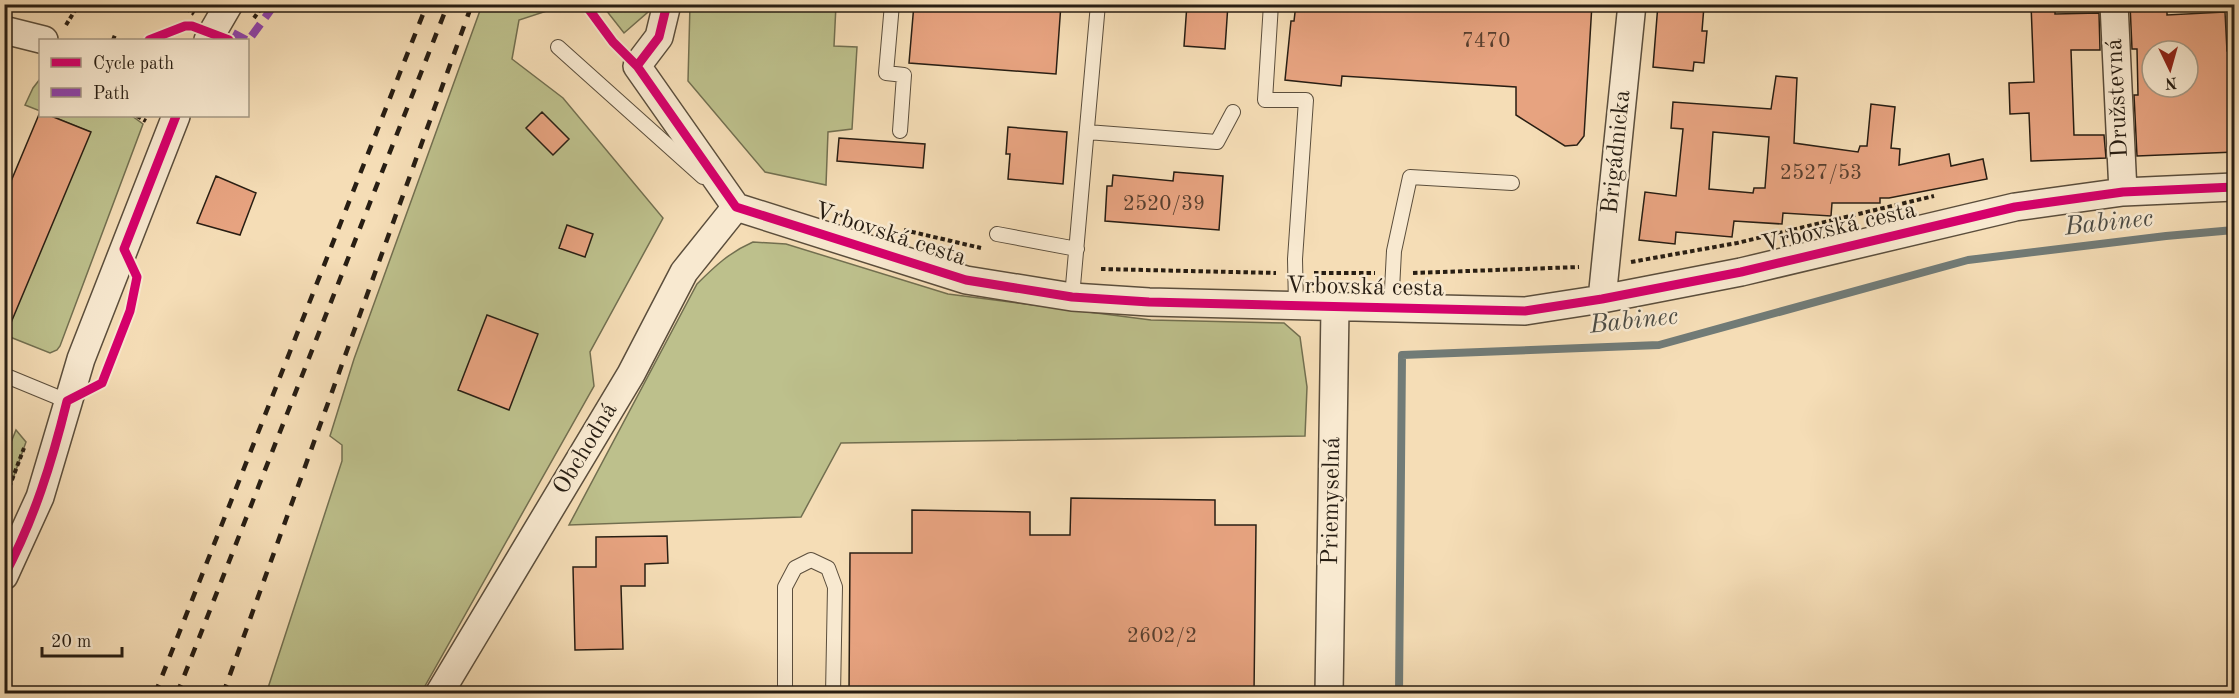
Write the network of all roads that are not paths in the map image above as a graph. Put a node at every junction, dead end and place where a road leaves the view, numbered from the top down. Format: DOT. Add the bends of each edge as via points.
graph roads {
  1 [pos="229,4"];
  2 [pos="667,4"];
  3 [pos="892,4"];
  4 [pos="1098,4"];
  5 [pos="1271,4"];
  6 [pos="1632,4"];
  7 [pos="2114,4"];
  8 [pos="4,30"];
  9 [pos="40,39"];
  10 [pos="209,39"];
  11 [pos="558,47"];
  12 [pos="1233,112"];
  13 [pos="176,117"];
  14 [pos="900,131"];
  15 [pos="1087,132"];
  16 [pos="1512,183"];
  17 [pos="2235,187"];
  18 [pos="2123,192"];
  19 [pos="736,207"];
  20 [pos="997,234"];
  21 [pos="1077,249"];
  22 [pos="1072,297"];
  23 [pos="1602,299"];
  24 [pos="1296,306"];
  25 [pos="1335,308"];
  26 [pos="1391,309"];
  27 [pos="4,375"];
  28 [pos="67,401"];
  29 [pos="4,576"];
  30 [pos="439,693"];
  31 [pos="785,693"];
  32 [pos="833,693"];
  33 [pos="1329,693"];
  1 -- 10 [label="street"];
  2 -- 19 [label="street" via="659,37 637,66"];
  3 -- 14 [label="lane" via="886,74 904,75"];
  4 -- 15 [label="lane"];
  5 -- 24 [label="lane" via="1265,100 1306,100"];
  6 -- 23 [label="street, Brigádnicka"];
  7 -- 18 [label="street, Družstevná"];
  8 -- 9 [label="street"];
  11 -- 19 [label="lane"];
  12 -- 15 [label="lane" via="1217,142"];
  13 -- 28 [label="street"];
  15 -- 21 [label="lane"];
  16 -- 26 [label="lane" via="1410,177 1394,251"];
  17 -- 18 [label="street, Vrbovská cesta"];
  18 -- 23 [label="street, Vrbovská cesta" via="2015,207 1741,272"];
  19 -- 22 [label="street, Vrbovská cesta" via="966,280"];
  19 -- 30 [label="street, Obchodná" via="684,272 631,375"];
  20 -- 21 [label="lane"];
  21 -- 22 [label="lane"];
  22 -- 24 [label="street, Vrbovská cesta"];
  23 -- 26 [label="street, Vrbovská cesta" via="1525,311"];
  24 -- 25 [label="street, Vrbovská cesta"];
  25 -- 26 [label="street, Vrbovská cesta"];
  25 -- 33 [label="street, Priemyselná"];
  27 -- 28 [label="lane"];
  28 -- 29 [label="street" via="40,496"];
  31 -- 32 [label="lane" via="785,587 795,568 811,560 828,568 835,587"];
}
